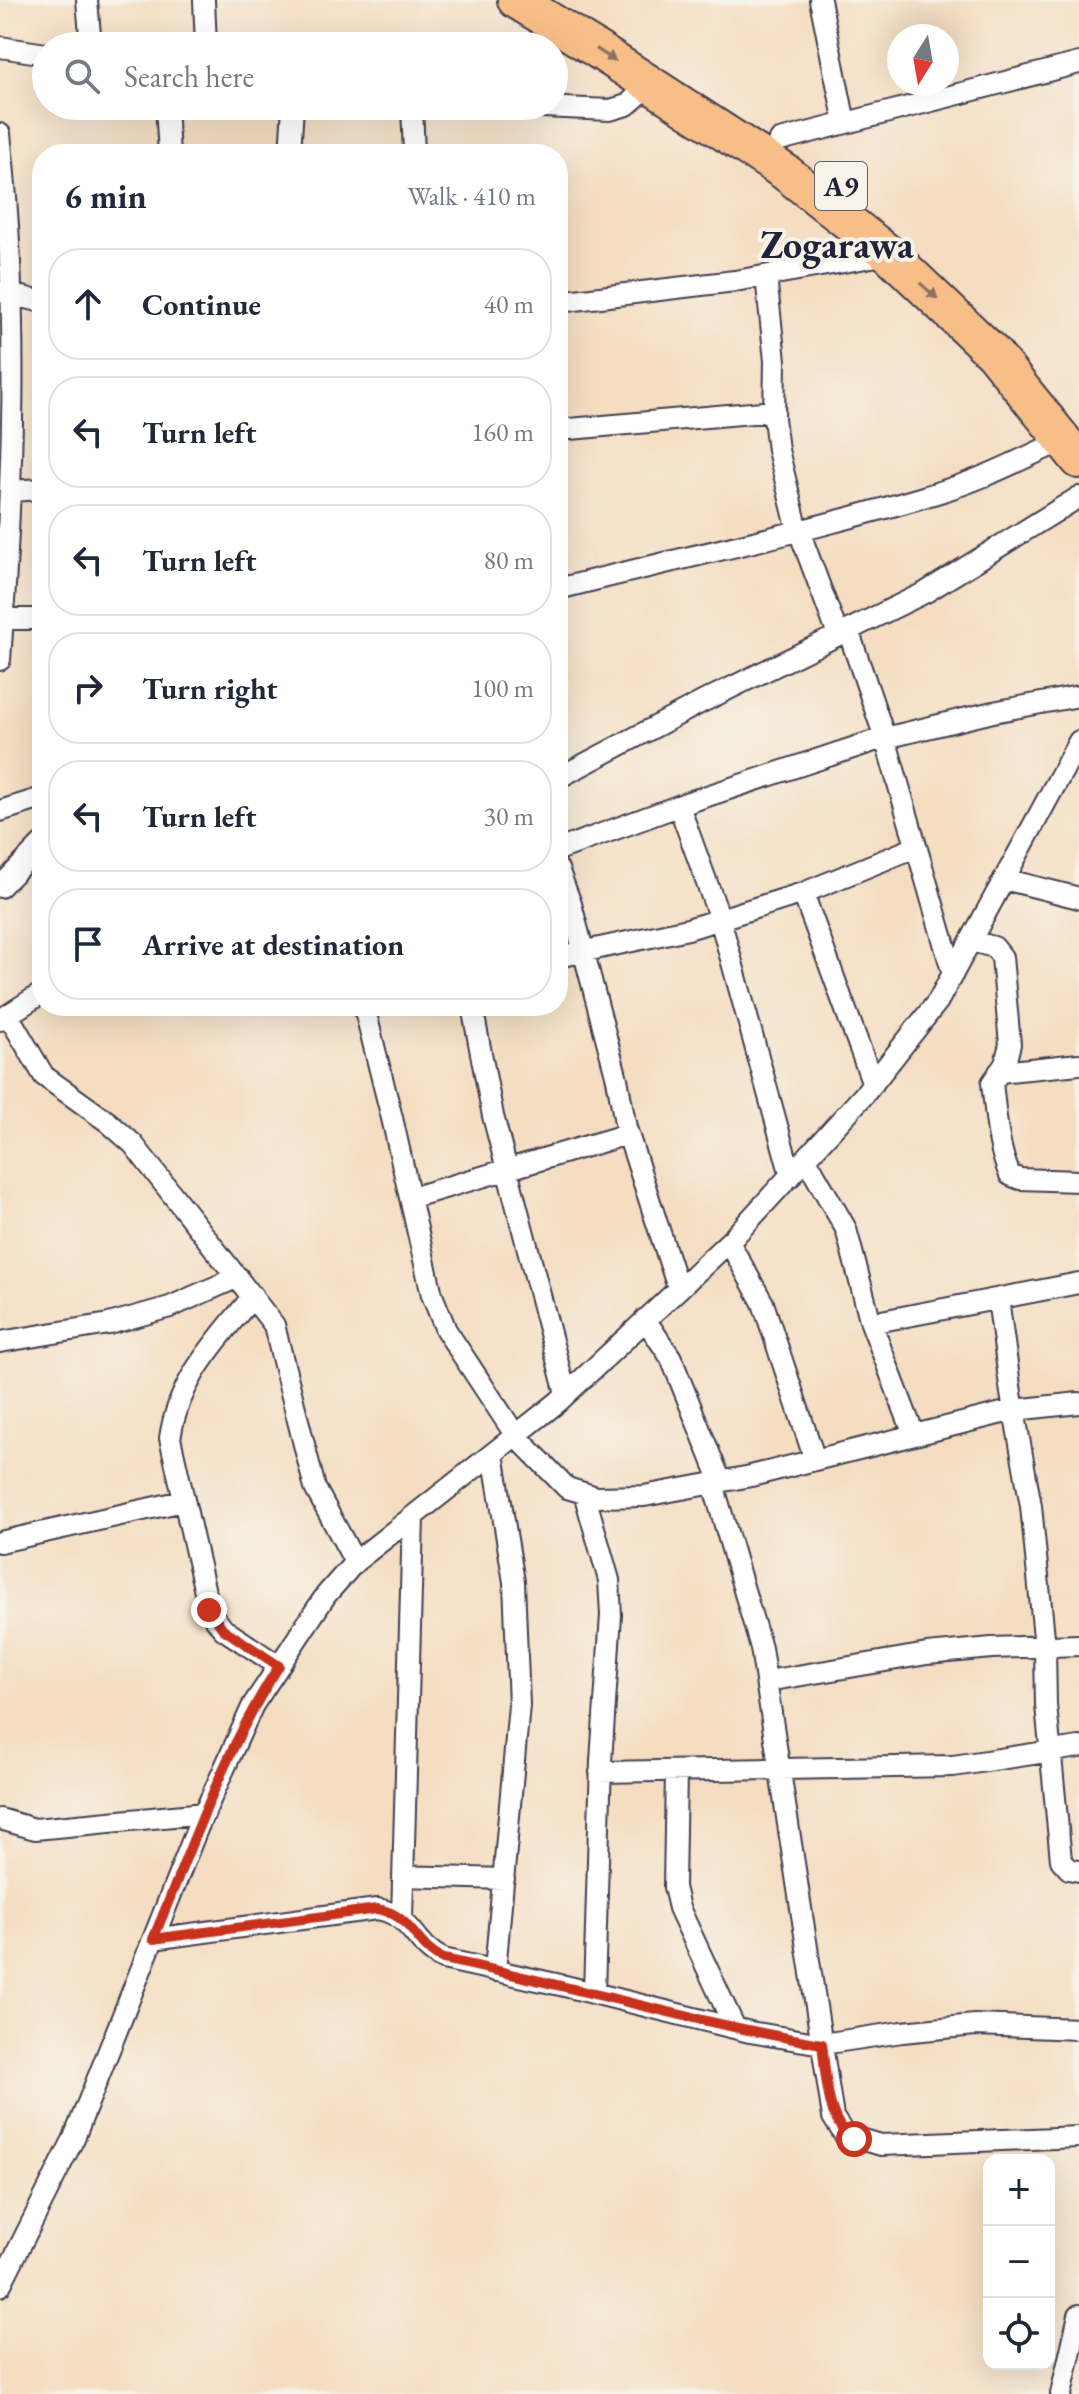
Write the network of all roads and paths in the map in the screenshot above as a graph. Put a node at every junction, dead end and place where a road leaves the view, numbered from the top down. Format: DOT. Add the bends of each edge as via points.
graph roads {
  1 [pos="87,0"];
  2 [pos="204,0"];
  3 [pos="516,0"];
  4 [pos="563,0"];
  5 [pos="820,0"];
  6 [pos="90,32"];
  7 [pos="205,32"];
  8 [pos="567,32"];
  9 [pos="568,32"];
  10 [pos="0,47"];
  11 [pos="32,52"];
  12 [pos="1079,63"];
  13 [pos="651,84"];
  14 [pos="568,108"];
  15 [pos="167,120"];
  16 [pos="292,120"];
  17 [pos="413,120"];
  18 [pos="845,123"];
  19 [pos="0,134"];
  20 [pos="780,140"];
  21 [pos="168,144"];
  22 [pos="291,144"];
  23 [pos="414,144"];
  24 [pos="889,254"];
  25 [pos="766,276"];
  26 [pos="7,292"];
  27 [pos="32,299"];
  28 [pos="568,301"];
  29 [pos="774,411"];
  30 [pos="568,429"];
  31 [pos="1074,440"];
  32 [pos="6,458"];
  33 [pos="32,490"];
  34 [pos="11,491"];
  35 [pos="1079,497"];
  36 [pos="799,531"];
  37 [pos="568,586"];
  38 [pos="2,619"];
  39 [pos="32,619"];
  40 [pos="843,632"];
  41 [pos="0,660"];
  42 [pos="1079,696"];
  43 [pos="885,738"];
  44 [pos="1079,741"];
  45 [pos="568,773"];
  46 [pos="32,801"];
  47 [pos="679,806"];
  48 [pos="0,811"];
  49 [pos="568,846"];
  50 [pos="916,847"];
  51 [pos="32,854"];
  52 [pos="1004,879"];
  53 [pos="0,887"];
  54 [pos="803,893"];
  55 [pos="568,896"];
  56 [pos="1079,898"];
  57 [pos="720,919"];
  58 [pos="971,941"];
  59 [pos="583,951"];
  60 [pos="568,955"];
  61 [pos="953,974"];
  62 [pos="32,1000"];
  63 [pos="366,1016"];
  64 [pos="474,1016"];
  65 [pos="4,1018"];
  66 [pos="1079,1064"];
  67 [pos="999,1072"];
  68 [pos="873,1084"];
  69 [pos="628,1134"];
  70 [pos="806,1159"];
  71 [pos="507,1168"];
  72 [pos="791,1176"];
  73 [pos="1079,1181"];
  74 [pos="410,1198"];
  75 [pos="729,1242"];
  76 [pos="238,1277"];
  77 [pos="1079,1283"];
  78 [pos="678,1288"];
  79 [pos="253,1296"];
  80 [pos="998,1299"];
  81 [pos="645,1319"];
  82 [pos="871,1323"];
  83 [pos="0,1342"];
  84 [pos="566,1394"];
  85 [pos="1079,1403"];
  86 [pos="1014,1410"];
  87 [pos="914,1435"];
  88 [pos="516,1436"];
  89 [pos="493,1454"];
  90 [pos="815,1460"];
  91 [pos="717,1483"];
  92 [pos="584,1493"];
  93 [pos="183,1501"];
  94 [pos="413,1517"];
  95 [pos="0,1542"];
  96 [pos="355,1562"];
  97 [pos="1079,1645"];
  98 [pos="1045,1647"];
  99 [pos="279,1666"];
  100 [pos="767,1681"];
  101 [pos="1079,1747"];
  102 [pos="1050,1752"];
  103 [pos="782,1769"];
  104 [pos="676,1771"];
  105 [pos="600,1772"];
  106 [pos="205,1813"];
  107 [pos="0,1819"];
  108 [pos="1079,1871"];
  109 [pos="403,1876"];
  110 [pos="504,1879"];
  111 [pos="402,1918"];
  112 [pos="153,1939"];
  113 [pos="495,1971"];
  114 [pos="594,1993"];
  115 [pos="735,2028"];
  116 [pos="1079,2029"];
  117 [pos="822,2044"];
  118 [pos="1079,2137"];
  119 [pos="0,2286"];
  120 [pos="1079,2315"];
  121 [pos="1074,2356"];
  122 [pos="1061,2394"];
  1 -- 6 [label="street"];
  2 -- 7 [label="street"];
  3 -- 8 [label="highway, A9, one-way"];
  4 -- 20 [label="highway, A9"];
  5 -- 18 [label="street"];
  9 -- 13 [label="highway, A9, one-way"];
  10 -- 11 [label="street"];
  12 -- 18 [label="street"];
  13 -- 14 [label="street" via="627,105 610,110"];
  13 -- 24 [label="highway, A9" via="785,172"];
  15 -- 21 [label="street"];
  16 -- 22 [label="street"];
  17 -- 23 [label="street"];
  18 -- 20 [label="street"];
  19 -- 26 [label="street"];
  20 -- 31 [label="highway, A9" via="904,236 1012,337"];
  24 -- 25 [label="street"];
  24 -- 31 [label="highway, A9, one-way"];
  25 -- 28 [label="street"];
  25 -- 29 [label="street"];
  26 -- 27 [label="street"];
  26 -- 32 [label="street" via="15,390"];
  29 -- 30 [label="street"];
  29 -- 36 [label="street" via="778,450"];
  31 -- 36 [label="street" via="950,489"];
  32 -- 34 [label="street"];
  33 -- 34 [label="street"];
  34 -- 38 [label="street"];
  35 -- 40 [label="street" via="926,592"];
  36 -- 37 [label="street"];
  36 -- 40 [label="street"];
  38 -- 39 [label="street"];
  38 -- 41 [label="street"];
  40 -- 43 [label="street"];
  40 -- 45 [label="street"];
  42 -- 43 [label="street"];
  43 -- 47 [label="street"];
  43 -- 50 [label="street"];
  44 -- 52 [label="street"];
  46 -- 48 [label="street"];
  47 -- 49 [label="street"];
  47 -- 57 [label="street"];
  50 -- 54 [label="street"];
  50 -- 61 [label="street"];
  51 -- 53 [label="street"];
  52 -- 56 [label="street"];
  52 -- 58 [label="street"];
  54 -- 57 [label="street"];
  54 -- 68 [label="street"];
  55 -- 59 [label="street"];
  57 -- 59 [label="street"];
  57 -- 72 [label="street"];
  58 -- 61 [label="street"];
  58 -- 67 [label="street" via="994,947 1002,957 1010,1044"];
  59 -- 60 [label="street"];
  59 -- 69 [label="street"];
  61 -- 68 [label="street"];
  62 -- 65 [label="street"];
  63 -- 74 [label="street"];
  64 -- 71 [label="street"];
  65 -- 76 [label="street" via="44,1076 133,1144"];
  66 -- 67 [label="street"];
  67 -- 73 [label="street" via="992,1083 1000,1149 1010,1175"];
  68 -- 70 [label="street"];
  69 -- 71 [label="street"];
  69 -- 78 [label="street"];
  70 -- 72 [label="street"];
  70 -- 82 [label="street" via="846,1229"];
  71 -- 74 [label="street"];
  71 -- 84 [label="street"];
  72 -- 75 [label="street"];
  74 -- 88 [label="street" via="432,1295 446,1330"];
  75 -- 78 [label="street"];
  75 -- 90 [label="street" via="763,1303"];
  76 -- 79 [label="street"];
  76 -- 83 [label="street" via="170,1307 109,1324"];
  77 -- 80 [label="street"];
  78 -- 81 [label="street"];
  79 -- 93 [label="street" via="194,1369 175,1410 170,1438"];
  79 -- 96 [label="street" via="274,1325 315,1488"];
  80 -- 82 [label="street"];
  80 -- 86 [label="street"];
  81 -- 84 [label="street"];
  81 -- 91 [label="street" via="671,1358"];
  82 -- 87 [label="street"];
  84 -- 88 [label="street"];
  85 -- 86 [label="street"];
  86 -- 87 [label="street"];
  86 -- 98 [label="street" via="1031,1506"];
  87 -- 90 [label="street"];
  88 -- 89 [label="street"];
  88 -- 92 [label="street" via="567,1488"];
  89 -- 94 [label="street"];
  89 -- 110 [label="street" via="514,1582 519,1690"];
  90 -- 91 [label="street"];
  91 -- 92 [label="street" via="644,1496"];
  91 -- 100 [label="street"];
  92 -- 105 [label="street" via="609,1580"];
  93 -- 95 [label="street"];
  93 -- 99 [label="street" via="209,1610 223,1629"];
  94 -- 96 [label="street"];
  94 -- 109 [label="street"];
  96 -- 99 [label="street"];
  97 -- 98 [label="street"];
  98 -- 100 [label="street" via="927,1654"];
  98 -- 102 [label="street"];
  99 -- 106 [label="street" via="253,1705"];
  100 -- 103 [label="street"];
  101 -- 102 [label="street"];
  102 -- 103 [label="street" via="953,1766"];
  102 -- 108 [label="street" via="1061,1860"];
  103 -- 104 [label="street"];
  103 -- 117 [label="street"];
  104 -- 105 [label="street"];
  104 -- 115 [label="street" via="674,1887"];
  105 -- 114 [label="street"];
  106 -- 107 [label="street" via="35,1829"];
  106 -- 112 [label="street"];
  109 -- 110 [label="street"];
  109 -- 111 [label="street"];
  110 -- 113 [label="street"];
  111 -- 112 [label="street" via="377,1909"];
  111 -- 113 [label="street" via="429,1952"];
  112 -- 119 [label="street" via="74,2138"];
  113 -- 114 [label="street"];
  114 -- 115 [label="street"];
  115 -- 117 [label="street"];
  116 -- 117 [label="street" via="975,2025"];
  117 -- 118 [label="street" via="833,2117 854,2139 881,2145"];
  120 -- 121 [label="street"];
  121 -- 122 [label="street"];
}
